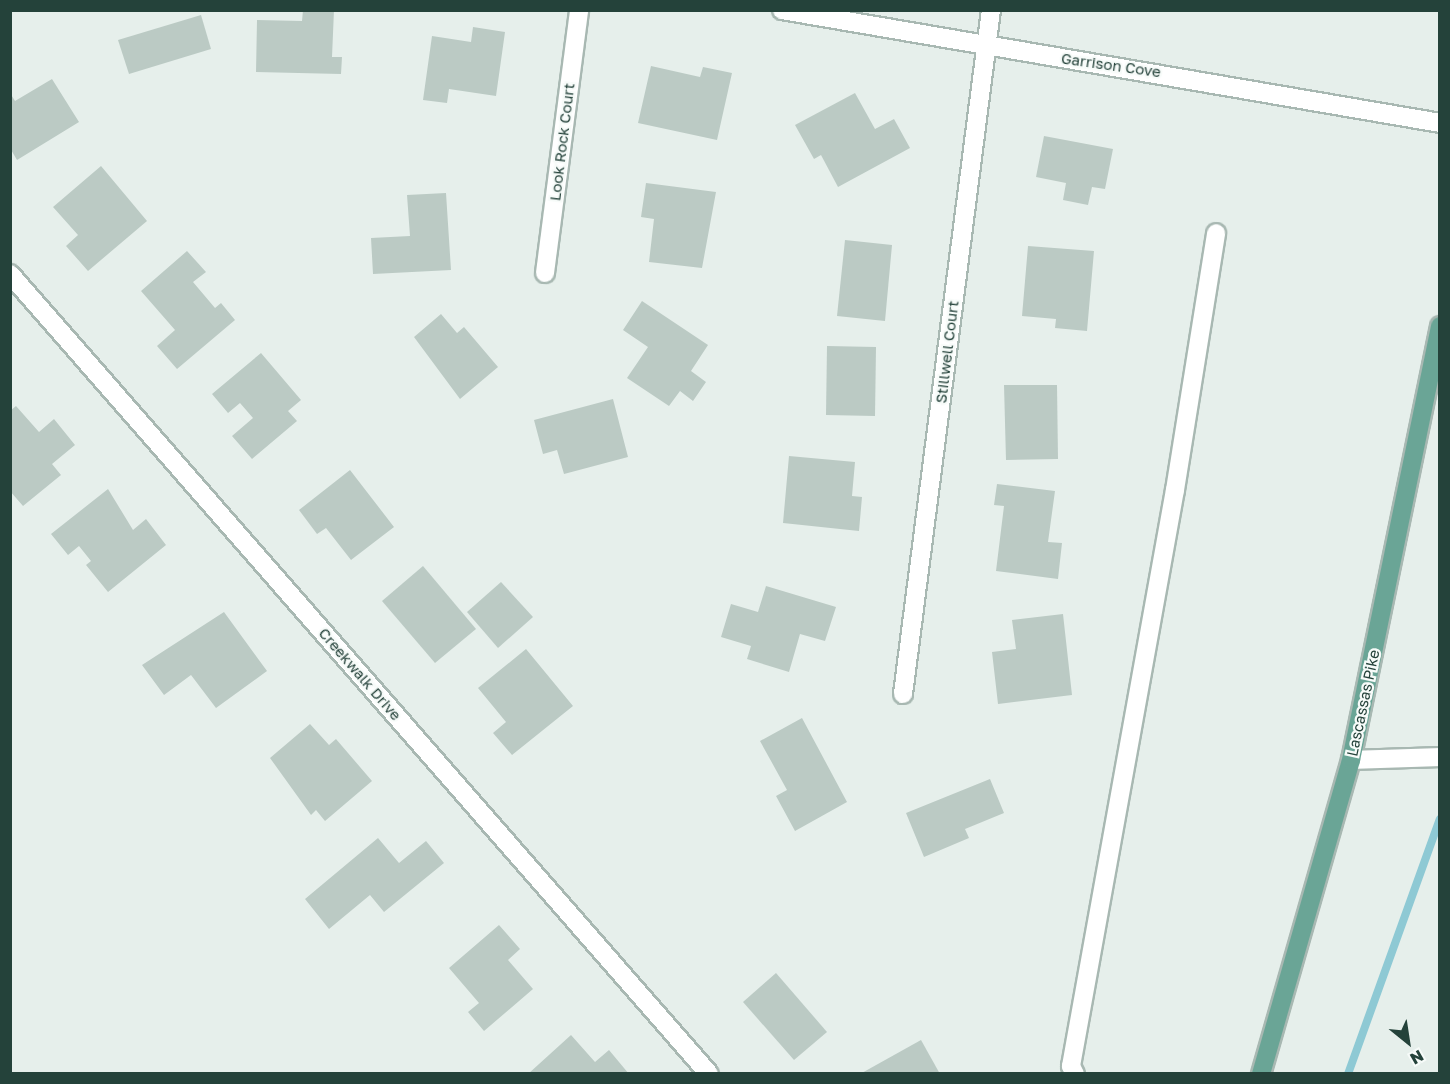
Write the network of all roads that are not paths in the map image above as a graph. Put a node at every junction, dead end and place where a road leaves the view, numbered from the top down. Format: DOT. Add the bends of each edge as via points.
graph roads {
  1 [pos="579,10"];
  2 [pos="782,10"];
  3 [pos="991,10"];
  4 [pos="987,47"];
  5 [pos="1440,123"];
  6 [pos="1216,233"];
  7 [pos="545,273"];
  8 [pos="10,274"];
  9 [pos="1440,326"];
  10 [pos="903,694"];
  11 [pos="1432,757"];
  12 [pos="1351,760"];
  13 [pos="709,1074"];
  14 [pos="1075,1074"];
  15 [pos="1261,1074"];
  1 -- 7 [label="street, Look Rock Court"];
  2 -- 4 [label="street, Garrison Cove"];
  3 -- 4 [label="street, Stillwell Court"];
  4 -- 5 [label="street, Garrison Cove" via="1159,72"];
  4 -- 10 [label="street, Stillwell Court"];
  6 -- 14 [label="street" via="1175,490 1071,1066"];
  8 -- 13 [label="street, Creekwalk Drive"];
  9 -- 12 [label="main road, Lascassas Pike"];
  11 -- 12 [label="street"];
  12 -- 15 [label="main road, Lascassas Pike"];
}
